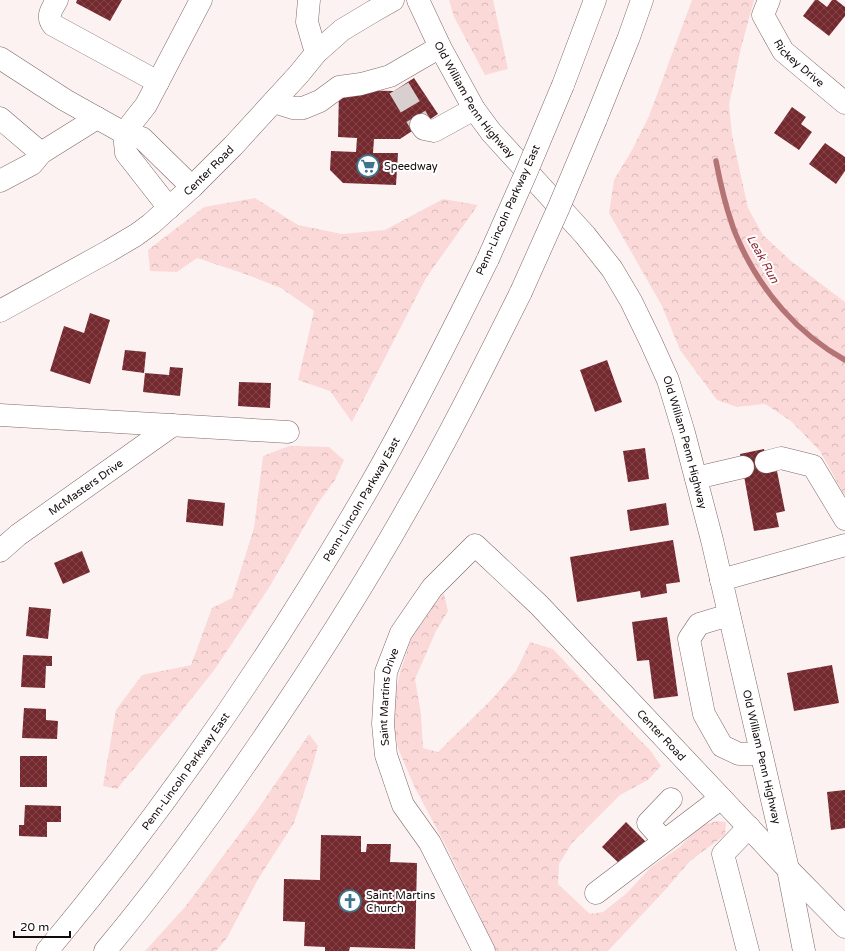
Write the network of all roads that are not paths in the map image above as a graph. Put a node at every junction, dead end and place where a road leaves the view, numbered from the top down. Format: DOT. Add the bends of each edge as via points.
graph roads {
  1 [pos="57,0"];
  2 [pos="201,0"];
  3 [pos="309,0"];
  4 [pos="394,0"];
  5 [pos="418,0"];
  6 [pos="595,0"];
  7 [pos="642,0"];
  8 [pos="766,7"];
  9 [pos="440,47"];
  10 [pos="316,53"];
  11 [pos="0,58"];
  12 [pos="158,82"];
  13 [pos="274,102"];
  14 [pos="845,103"];
  15 [pos="474,109"];
  16 [pos="0,118"];
  17 [pos="97,118"];
  18 [pos="421,125"];
  19 [pos="124,133"];
  20 [pos="41,153"];
  21 [pos="0,181"];
  22 [pos="192,187"];
  23 [pos="169,208"];
  24 [pos="0,311"];
  25 [pos="0,415"];
  26 [pos="173,425"];
  27 [pos="288,432"];
  28 [pos="766,462"];
  29 [pos="743,467"];
  30 [pos="696,478"];
  31 [pos="845,519"];
  32 [pos="475,544"];
  33 [pos="845,544"];
  34 [pos="0,551"];
  35 [pos="721,580"];
  36 [pos="729,615"];
  37 [pos="761,754"];
  38 [pos="721,798"];
  39 [pos="671,799"];
  40 [pos="749,827"];
  41 [pos="664,841"];
  42 [pos="788,869"];
  43 [pos="596,893"];
  44 [pos="845,927"];
  45 [pos="47,951"];
  46 [pos="105,951"];
  47 [pos="484,951"];
  48 [pos="748,951"];
  49 [pos="804,951"];
  1 -- 12 [label="main road" via="49,14 53,25"];
  2 -- 12 [label="main road"];
  3 -- 10 [label="main road" via="307,22"];
  4 -- 10 [label="main road, Center Road" via="342,30"];
  5 -- 9 [label="main road, Old William Penn Highway"];
  6 -- 45 [label="main road, Penn-Lincoln Parkway East, bridge" via="563,85 488,258 413,407 372,481 328,556 236,700 146,827"];
  7 -- 46 [label="main road, bridge" via="596,119 521,292 456,421 414,496 366,580 272,725 172,866"];
  8 -- 14 [label="main road, Rickey Drive" via="783,51"];
  9 -- 13 [label="main road" via="395,82 339,87 320,101 303,108 293,108"];
  9 -- 15 [label="main road, Old William Penn Highway"];
  10 -- 13 [label="main road, Center Road"];
  11 -- 17 [label="main road"];
  12 -- 19 [label="main road" via="146,105"];
  13 -- 22 [label="main road, Center Road"];
  15 -- 18 [label="main road" via="434,131 424,129"];
  15 -- 30 [label="main road, Old William Penn Highway" via="491,132 585,235 612,269 631,301 668,380"];
  16 -- 20 [label="main road"];
  17 -- 19 [label="main road"];
  17 -- 20 [label="main road"];
  19 -- 22 [label="main road" via="142,138"];
  19 -- 23 [label="main road" via="126,153"];
  20 -- 21 [label="main road" via="32,164"];
  22 -- 23 [label="main road, Center Road"];
  23 -- 24 [label="main road, Center Road" via="136,235"];
  25 -- 26 [label="main road"];
  26 -- 27 [label="main road"];
  26 -- 34 [label="main road, McMasters Drive" via="18,535"];
  28 -- 31 [label="main road" via="781,458 813,466"];
  29 -- 30 [label="main road"];
  30 -- 35 [label="main road, Old William Penn Highway"];
  32 -- 38 [label="main road, Center Road" via="539,605"];
  32 -- 47 [label="main road, Saint Martins Drive" via="432,588 401,633 386,672 382,724 386,755 403,805 430,843"];
  33 -- 35 [label="main road"];
  35 -- 36 [label="main road, Old William Penn Highway"];
  36 -- 37 [label="main road, Old William Penn Highway"];
  36 -- 37 [label="main road" via="699,624 689,640 704,714 722,746 739,754"];
  37 -- 42 [label="main road, Old William Penn Highway"];
  38 -- 40 [label="main road, Center Road"];
  38 -- 41 [label="main road"];
  39 -- 41 [label="main road" via="648,823"];
  40 -- 42 [label="main road, Center Road"];
  40 -- 48 [label="main road" via="724,854"];
  41 -- 43 [label="main road"];
  42 -- 44 [label="main road, Center Road"];
  42 -- 49 [label="main road, Old William Penn Highway"];
}
